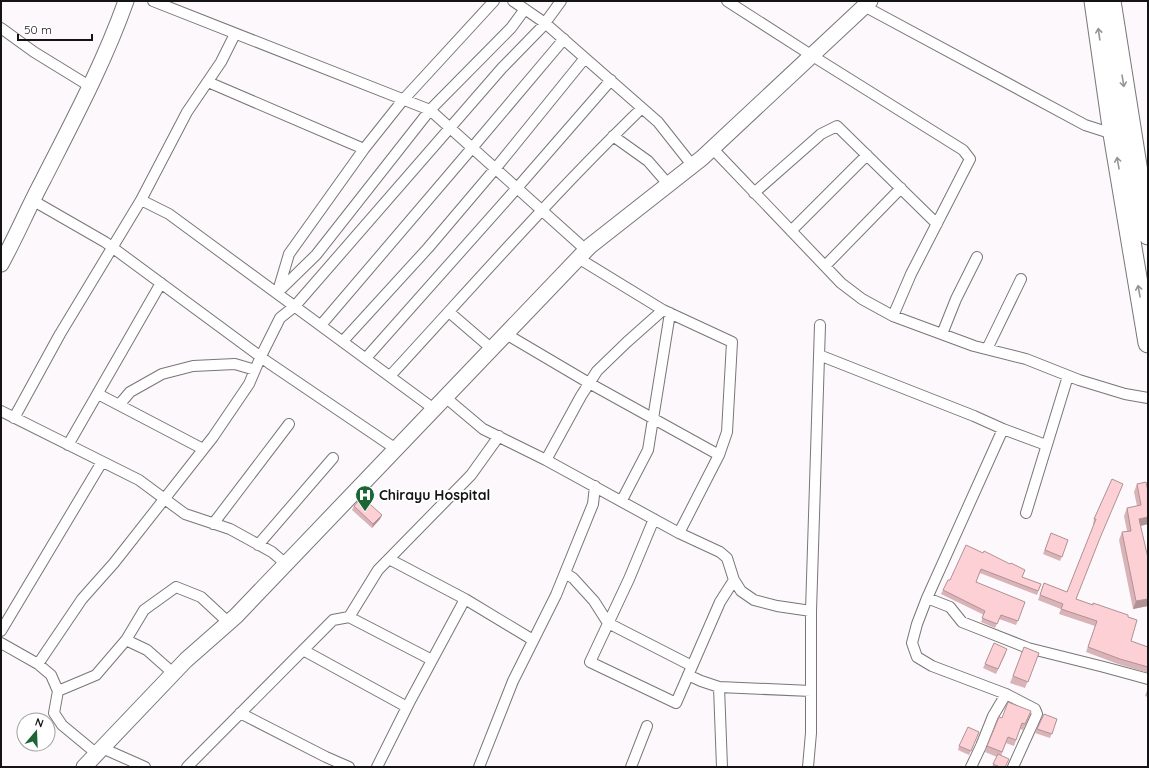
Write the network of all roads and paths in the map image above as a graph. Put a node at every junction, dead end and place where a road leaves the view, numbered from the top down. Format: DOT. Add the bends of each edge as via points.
graph roads {
  1 [pos="126,1"];
  2 [pos="153,1"];
  3 [pos="494,1"];
  4 [pos="513,1"];
  5 [pos="561,1"];
  6 [pos="727,1"];
  7 [pos="1094,1"];
  8 [pos="1111,1"];
  9 [pos="867,3"];
  10 [pos="525,9"];
  11 [pos="545,23"];
  12 [pos="1,28"];
  13 [pos="235,34"];
  14 [pos="564,39"];
  15 [pos="812,55"];
  16 [pos="585,58"];
  17 [pos="611,80"];
  18 [pos="208,82"];
  19 [pos="91,87"];
  20 [pos="403,100"];
  21 [pos="642,108"];
  22 [pos="430,110"];
  23 [pos="450,129"];
  24 [pos="1113,134"];
  25 [pos="613,136"];
  26 [pos="472,148"];
  27 [pos="712,148"];
  28 [pos="364,149"];
  29 [pos="867,155"];
  30 [pos="692,165"];
  31 [pos="495,169"];
  32 [pos="668,184"];
  33 [pos="517,188"];
  34 [pos="901,188"];
  35 [pos="754,193"];
  36 [pos="32,200"];
  37 [pos="141,200"];
  38 [pos="541,210"];
  39 [pos="937,224"];
  40 [pos="791,231"];
  41 [pos="1148,235"];
  42 [pos="112,247"];
  43 [pos="582,254"];
  44 [pos="977,257"];
  45 [pos="1,264"];
  46 [pos="825,266"];
  47 [pos="1021,279"];
  48 [pos="161,283"];
  49 [pos="277,293"];
  50 [pos="295,306"];
  51 [pos="667,311"];
  52 [pos="449,312"];
  53 [pos="893,316"];
  54 [pos="321,325"];
  55 [pos="820,326"];
  56 [pos="506,334"];
  57 [pos="942,334"];
  58 [pos="343,341"];
  59 [pos="1148,343"];
  60 [pos="492,349"];
  61 [pos="986,349"];
  62 [pos="819,355"];
  63 [pos="261,356"];
  64 [pos="366,358"];
  65 [pos="255,370"];
  66 [pos="390,376"];
  67 [pos="1068,376"];
  68 [pos="589,383"];
  69 [pos="98,394"];
  70 [pos="445,397"];
  71 [pos="1148,398"];
  72 [pos="119,405"];
  73 [pos="434,409"];
  74 [pos="1,411"];
  75 [pos="14,418"];
  76 [pos="653,419"];
  77 [pos="289,424"];
  78 [pos="1004,429"];
  79 [pos="499,436"];
  80 [pos="68,445"];
  81 [pos="1046,445"];
  82 [pos="203,449"];
  83 [pos="396,449"];
  84 [pos="719,455"];
  85 [pos="333,458"];
  86 [pos="546,460"];
  87 [pos="102,462"];
  88 [pos="595,486"];
  89 [pos="164,498"];
  90 [pos="622,500"];
  91 [pos="1026,513"];
  92 [pos="654,518"];
  93 [pos="213,524"];
  94 [pos="679,533"];
  95 [pos="258,545"];
  96 [pos="389,559"];
  97 [pos="286,564"];
  98 [pos="565,573"];
  99 [pos="734,580"];
  100 [pos="928,598"];
  101 [pos="465,599"];
  102 [pos="810,611"];
  103 [pos="349,617"];
  104 [pos="229,623"];
  105 [pos="608,623"];
  106 [pos="1,632"];
  107 [pos="126,640"];
  108 [pos="533,640"];
  109 [pos="1,643"];
  110 [pos="303,650"];
  111 [pos="432,660"];
  112 [pos="38,664"];
  113 [pos="690,670"];
  114 [pos="173,673"];
  115 [pos="1148,680"];
  116 [pos="719,687"];
  117 [pos="58,691"];
  118 [pos="811,691"];
  119 [pos="1006,694"];
  120 [pos="407,707"];
  121 [pos="240,713"];
  122 [pos="647,726"];
  123 [pos="99,751"];
  124 [pos="84,767"];
  125 [pos="145,767"];
  126 [pos="187,767"];
  127 [pos="348,767"];
  128 [pos="377,767"];
  129 [pos="479,767"];
  130 [pos="631,767"];
  131 [pos="722,767"];
  132 [pos="808,767"];
  133 [pos="971,767"];
  134 [pos="1013,767"];
  1 -- 19 [label="street"];
  2 -- 13 [label="street"];
  3 -- 20 [label="street"];
  4 -- 10 [label="street"];
  5 -- 11 [label="street"];
  6 -- 15 [label="street"];
  24 -- 7 [label="highway, one-way"];
  8 -- 41 [label="highway, one-way"];
  9 -- 15 [label="street"];
  9 -- 24 [label="street" via="1085,125"];
  10 -- 11 [label="street"];
  10 -- 22 [label="street" via="511,28"];
  11 -- 14 [label="street"];
  11 -- 23 [label="street"];
  12 -- 19 [label="street"];
  13 -- 18 [label="street" via="222,62"];
  13 -- 20 [label="street"];
  14 -- 16 [label="street"];
  14 -- 26 [label="street"];
  15 -- 27 [label="street"];
  15 -- 39 [label="street" via="963,150 970,159"];
  16 -- 17 [label="street"];
  16 -- 31 [label="street"];
  17 -- 21 [label="street"];
  17 -- 33 [label="street"];
  18 -- 28 [label="street"];
  18 -- 37 [label="street" via="187,112"];
  19 -- 36 [label="street"];
  20 -- 22 [label="street"];
  20 -- 28 [label="street"];
  21 -- 25 [label="street"];
  21 -- 30 [label="street" via="658,122"];
  22 -- 23 [label="street"];
  22 -- 49 [label="street" via="316,255"];
  23 -- 26 [label="street"];
  23 -- 50 [label="street"];
  59 -- 24 [label="highway, one-way"];
  25 -- 32 [label="street" via="648,161"];
  25 -- 38 [label="street"];
  26 -- 31 [label="street"];
  26 -- 54 [label="street"];
  27 -- 30 [label="street"];
  27 -- 35 [label="street"];
  28 -- 49 [label="street" via="289,254"];
  29 -- 34 [label="street"];
  29 -- 35 [label="street" via="837,126 821,134"];
  29 -- 40 [label="street"];
  30 -- 32 [label="street"];
  31 -- 33 [label="street"];
  31 -- 58 [label="street" via="428,248"];
  32 -- 43 [label="street"];
  33 -- 38 [label="street"];
  33 -- 64 [label="street"];
  34 -- 39 [label="street"];
  34 -- 46 [label="street"];
  35 -- 40 [label="street"];
  36 -- 42 [label="street"];
  36 -- 45 [label="street"];
  37 -- 42 [label="street"];
  37 -- 49 [label="street" via="169,214"];
  38 -- 43 [label="street"];
  38 -- 52 [label="street"];
  39 -- 53 [label="street"];
  40 -- 46 [label="street"];
  42 -- 48 [label="street"];
  42 -- 75 [label="street"];
  43 -- 51 [label="street"];
  43 -- 56 [label="street"];
  44 -- 57 [label="street"];
  46 -- 53 [label="street" via="841,283"];
  47 -- 61 [label="street"];
  48 -- 63 [label="street"];
  48 -- 69 [label="street"];
  49 -- 50 [label="street"];
  50 -- 54 [label="street"];
  50 -- 63 [label="street" via="280,318"];
  51 -- 68 [label="street" via="627,342 597,371"];
  51 -- 76 [label="street"];
  51 -- 84 [label="street" via="732,342 727,432"];
  52 -- 60 [label="street"];
  52 -- 66 [label="street"];
  53 -- 57 [label="street"];
  54 -- 58 [label="street"];
  55 -- 62 [label="street"];
  56 -- 60 [label="street"];
  56 -- 68 [label="street"];
  57 -- 61 [label="street"];
  58 -- 64 [label="street"];
  60 -- 70 [label="street"];
  61 -- 67 [label="street" via="1026,359"];
  62 -- 78 [label="street"];
  62 -- 102 [label="street"];
  63 -- 65 [label="street"];
  63 -- 83 [label="street"];
  64 -- 66 [label="street"];
  65 -- 72 [label="street" via="235,364 193,366 162,374 130,392"];
  65 -- 82 [label="street" via="249,384"];
  66 -- 73 [label="street"];
  67 -- 71 [label="street" via="1125,394"];
  67 -- 81 [label="street"];
  68 -- 76 [label="street"];
  68 -- 86 [label="street"];
  69 -- 72 [label="street"];
  69 -- 80 [label="street"];
  70 -- 73 [label="street"];
  70 -- 79 [label="street" via="483,429"];
  72 -- 82 [label="street"];
  73 -- 83 [label="street"];
  74 -- 75 [label="street"];
  75 -- 80 [label="street"];
  76 -- 84 [label="street"];
  76 -- 90 [label="street" via="648,450"];
  77 -- 93 [label="street"];
  78 -- 81 [label="street"];
  78 -- 100 [label="street"];
  79 -- 86 [label="street"];
  79 -- 96 [label="street" via="471,475"];
  80 -- 87 [label="street"];
  81 -- 91 [label="street"];
  82 -- 89 [label="street"];
  83 -- 97 [label="street"];
  84 -- 94 [label="street"];
  85 -- 95 [label="street"];
  86 -- 88 [label="street"];
  87 -- 89 [label="street" via="139,480"];
  87 -- 106 [label="street"];
  88 -- 90 [label="street"];
  88 -- 98 [label="street" via="593,504"];
  89 -- 93 [label="street" via="185,514"];
  89 -- 112 [label="street" via="114,563 82,599"];
  90 -- 92 [label="street"];
  92 -- 94 [label="street"];
  92 -- 105 [label="street"];
  93 -- 95 [label="street" via="230,529"];
  94 -- 99 [label="street" via="720,552 727,558"];
  95 -- 97 [label="street" via="272,552"];
  96 -- 101 [label="street"];
  96 -- 103 [label="street" via="378,570"];
  97 -- 104 [label="street"];
  98 -- 105 [label="street" via="594,601"];
  98 -- 108 [label="street"];
  99 -- 102 [label="street" via="741,591 754,600"];
  99 -- 113 [label="street" via="720,602"];
  100 -- 115 [label="street" via="950,607 962,622 1028,648"];
  100 -- 119 [label="street" via="912,643 917,656 932,666"];
  101 -- 108 [label="street"];
  101 -- 111 [label="street"];
  102 -- 118 [label="street"];
  103 -- 110 [label="street" via="333,620"];
  103 -- 111 [label="street"];
  104 -- 107 [label="street" via="201,597 176,587 144,610"];
  104 -- 114 [label="street"];
  105 -- 113 [label="street"];
  105 -- 113 [label="street" via="590,662 676,704"];
  107 -- 114 [label="street" via="147,650"];
  107 -- 117 [label="street" via="96,675"];
  108 -- 129 [label="street" via="513,681"];
  109 -- 112 [label="street"];
  110 -- 120 [label="street"];
  110 -- 121 [label="street"];
  111 -- 120 [label="street"];
  112 -- 117 [label="street" via="51,674"];
  113 -- 116 [label="street" via="701,681"];
  114 -- 123 [label="street"];
  116 -- 118 [label="street"];
  116 -- 131 [label="street"];
  117 -- 123 [label="street" via="54,714 62,724"];
  118 -- 132 [label="street"];
  119 -- 133 [label="street" via="993,716"];
  119 -- 134 [label="street" via="1035,709 1037,714"];
  120 -- 128 [label="street"];
  121 -- 126 [label="street"];
  121 -- 127 [label="street"];
  122 -- 130 [label="street"];
  123 -- 124 [label="street"];
  123 -- 125 [label="street"];
}
